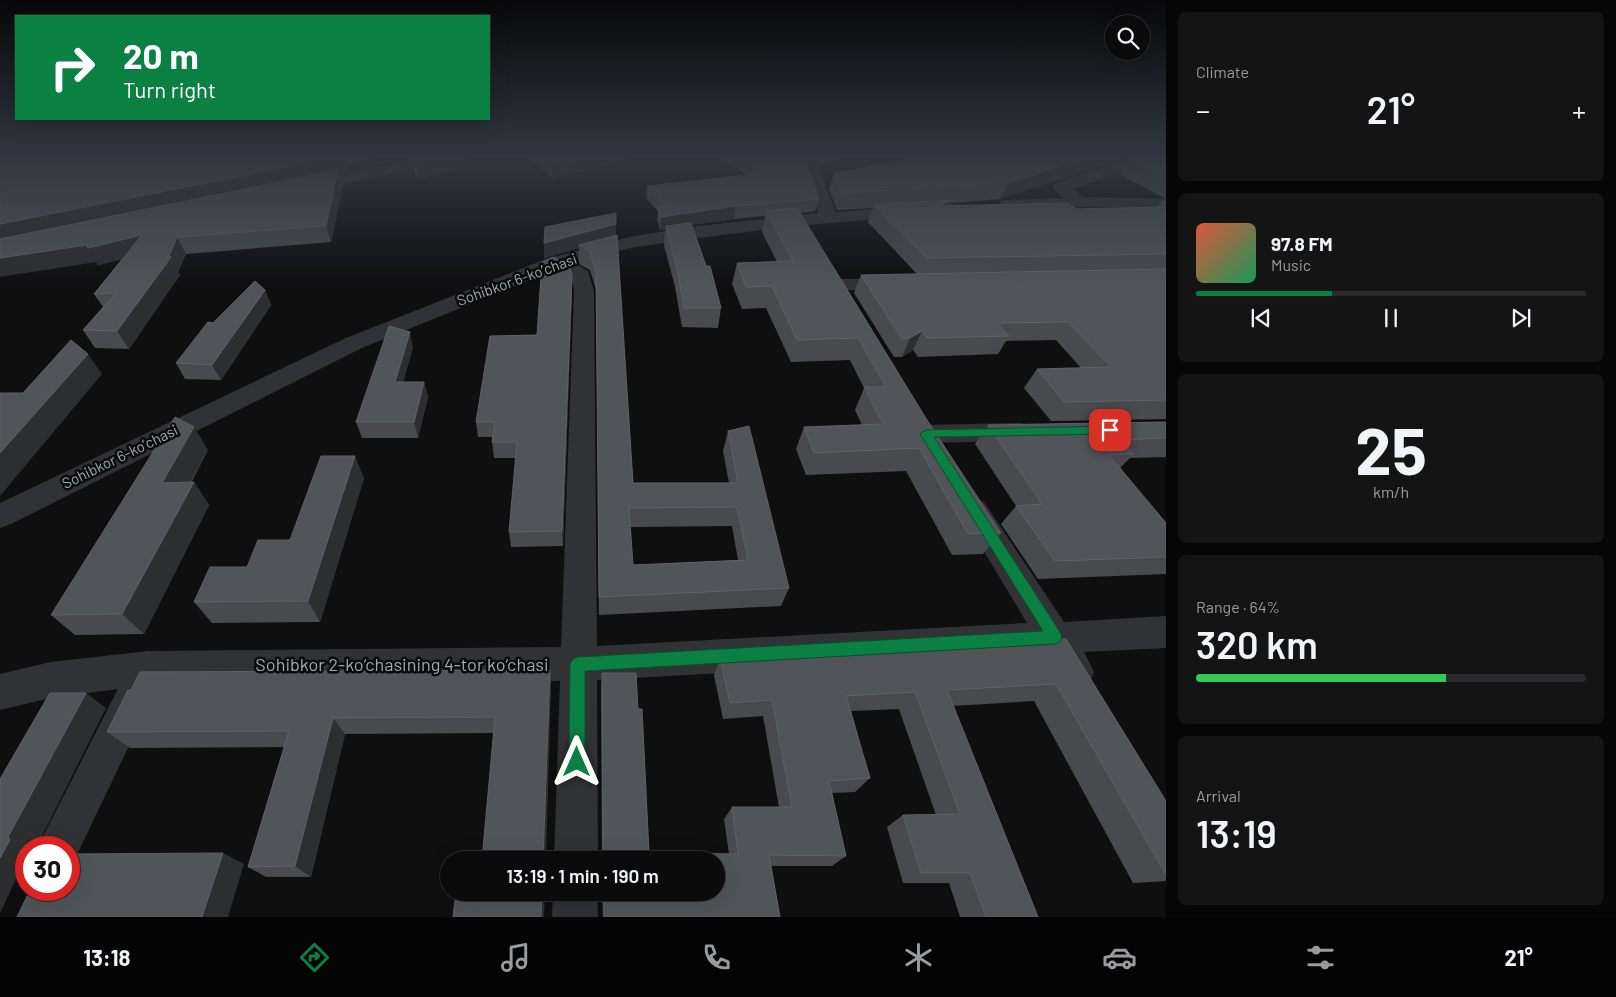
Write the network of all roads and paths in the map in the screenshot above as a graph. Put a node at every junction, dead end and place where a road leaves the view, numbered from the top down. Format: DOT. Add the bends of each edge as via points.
graph roads {
  1 [pos="822,199"];
  2 [pos="1075,199"];
  3 [pos="1079,202"];
  4 [pos="1166,204"];
  5 [pos="988,206"];
  6 [pos="921,210"];
  7 [pos="829,218"];
  8 [pos="798,220"];
  9 [pos="813,244"];
  10 [pos="553,263"];
  11 [pos="916,284"];
  12 [pos="852,310"];
  13 [pos="1041,431"];
  14 [pos="941,458"];
  15 [pos="962,491"];
  16 [pos="0,516"];
  17 [pos="1166,632"];
  18 [pos="1055,637"];
  19 [pos="578,664"];
  20 [pos="148,668"];
  21 [pos="0,692"];
  22 [pos="1095,704"];
  23 [pos="64,836"];
  24 [pos="576,851"];
  25 [pos="575,901"];
  26 [pos="575,917"];
  1 -- 7 [label="street"];
  2 -- 3 [label="street"];
  3 -- 4 [label="street"];
  3 -- 5 [label="street"];
  6 -- 7 [label="street, Sohibkor 6-koʼchasi"];
  7 -- 8 [label="street, Sohibkor 6-koʼchasi"];
  8 -- 9 [label="street"];
  8 -- 10 [label="street, Sohibkor 6-koʼchasi" via="646,240"];
  10 -- 16 [label="street, Sohibkor 6-koʼchasi" via="354,343"];
  10 -- 19 [label="street" via="581,275 584,290"];
  11 -- 12 [label="street" via="832,277"];
  13 -- 14 [label="street" via="921,425"];
  15 -- 18 [label="street"];
  17 -- 18 [label="street, Sohibkor 2-ko‘chasining 4-tor ko‘chasi"];
  18 -- 19 [label="street, Sohibkor 2-ko‘chasining 4-tor ko‘chasi"];
  18 -- 22 [label="street"];
  19 -- 20 [label="street, Sohibkor 2-ko‘chasining 4-tor ko‘chasi"];
  19 -- 24 [label="street"];
  20 -- 21 [label="street, Sohibkor 2-ko‘chasining 4-tor ko‘chasi" via="52,680"];
  20 -- 23 [label="street"];
  25 -- 26 [label="street"];
}
